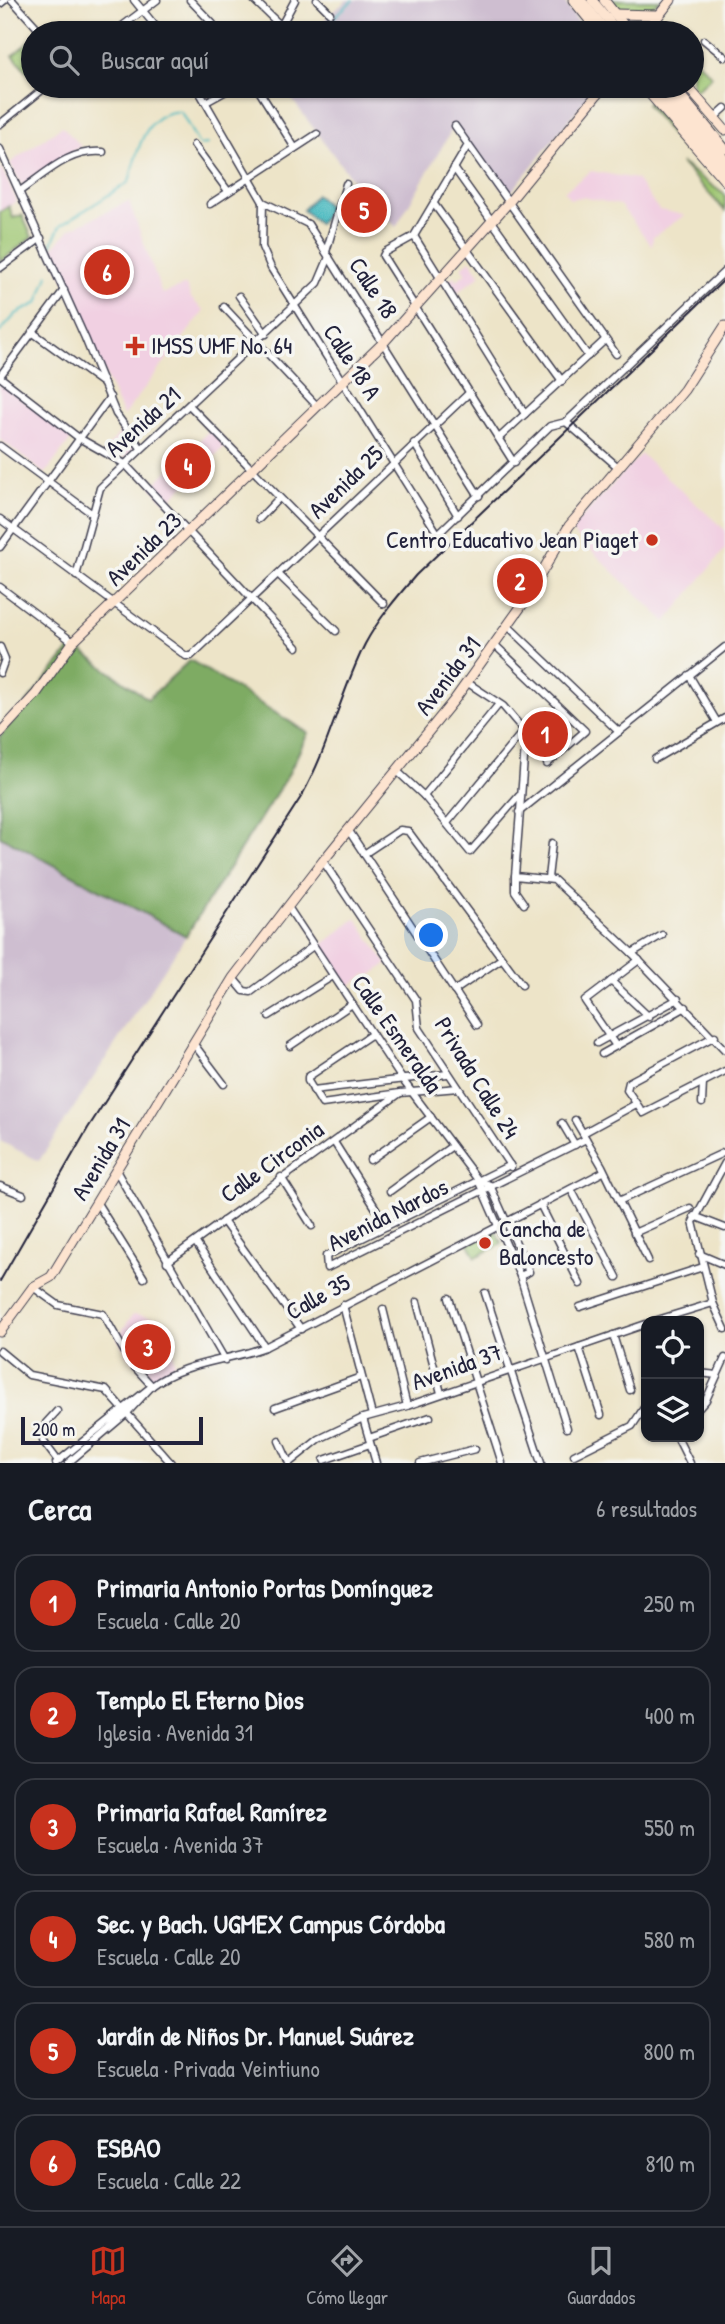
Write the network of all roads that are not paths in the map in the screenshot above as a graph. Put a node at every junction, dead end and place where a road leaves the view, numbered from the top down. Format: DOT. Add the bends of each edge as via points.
graph roads {
  1 [pos="5,0"];
  2 [pos="12,0"];
  3 [pos="134,0"];
  4 [pos="157,0"];
  5 [pos="190,0"];
  6 [pos="254,0"];
  7 [pos="295,0"];
  8 [pos="317,0"];
  9 [pos="573,0"];
  10 [pos="581,0"];
  11 [pos="592,0"];
  12 [pos="604,0"];
  13 [pos="671,0"];
  14 [pos="0,4"];
  15 [pos="143,9"];
  16 [pos="330,13"];
  17 [pos="656,15"];
  18 [pos="606,18"];
  19 [pos="32,21"];
  20 [pos="128,21"];
  21 [pos="152,21"];
  22 [pos="210,21"];
  23 [pos="276,21"];
  24 [pos="284,21"];
  25 [pos="590,21"];
  26 [pos="606,21"];
  27 [pos="609,21"];
  28 [pos="611,21"];
  29 [pos="650,21"];
  30 [pos="652,21"];
  31 [pos="654,21"];
  32 [pos="704,40"];
  33 [pos="725,57"];
  34 [pos="32,98"];
  35 [pos="204,98"];
  36 [pos="213,98"];
  37 [pos="264,98"];
  38 [pos="594,98"];
  39 [pos="653,98"];
  40 [pos="662,98"];
  41 [pos="672,98"];
  42 [pos="683,98"];
  43 [pos="698,98"];
  44 [pos="206,102"];
  45 [pos="701,102"];
  46 [pos="688,104"];
  47 [pos="725,108"];
  48 [pos="715,117"];
  49 [pos="0,124"];
  50 [pos="454,125"];
  51 [pos="725,130"];
  52 [pos="317,134"];
  53 [pos="715,136"];
  54 [pos="194,145"];
  55 [pos="468,145"];
  56 [pos="295,148"];
  57 [pos="0,149"];
  58 [pos="725,149"];
  59 [pos="103,152"];
  60 [pos="725,160"];
  61 [pos="454,168"];
  62 [pos="725,171"];
  63 [pos="249,177"];
  64 [pos="725,181"];
  65 [pos="346,184"];
  66 [pos="20,191"];
  67 [pos="228,191"];
  68 [pos="264,202"];
  69 [pos="509,202"];
  70 [pos="210,204"];
  71 [pos="434,204"];
  72 [pos="492,221"];
  73 [pos="414,236"];
  74 [pos="41,239"];
  75 [pos="467,250"];
  76 [pos="328,255"];
  77 [pos="0,268"];
  78 [pos="725,271"];
  79 [pos="441,279"];
  80 [pos="64,290"];
  81 [pos="240,296"];
  82 [pos="224,307"];
  83 [pos="294,307"];
  84 [pos="416,307"];
  85 [pos="725,326"];
  86 [pos="32,332"];
  87 [pos="266,334"];
  88 [pos="605,340"];
  89 [pos="384,341"];
  90 [pos="257,342"];
  91 [pos="616,354"];
  92 [pos="588,356"];
  93 [pos="0,376"];
  94 [pos="342,381"];
  95 [pos="562,381"];
  96 [pos="104,384"];
  97 [pos="470,393"];
  98 [pos="110,397"];
  99 [pos="317,406"];
  100 [pos="190,407"];
  101 [pos="525,414"];
  102 [pos="566,422"];
  103 [pos="434,424"];
  104 [pos="79,438"];
  105 [pos="499,438"];
  106 [pos="414,443"];
  107 [pos="0,446"];
  108 [pos="141,448"];
  109 [pos="393,463"];
  110 [pos="514,463"];
  111 [pos="125,464"];
  112 [pos="618,467"];
  113 [pos="253,471"];
  114 [pos="47,482"];
  115 [pos="479,495"];
  116 [pos="279,498"];
  117 [pos="91,513"];
  118 [pos="458,516"];
  119 [pos="0,519"];
  120 [pos="259,519"];
  121 [pos="14,530"];
  122 [pos="188,534"];
  123 [pos="316,537"];
  124 [pos="0,547"];
  125 [pos="278,574"];
  126 [pos="76,576"];
  127 [pos="0,587"];
  128 [pos="251,599"];
  129 [pos="114,604"];
  130 [pos="384,604"];
  131 [pos="508,626"];
  132 [pos="335,631"];
  133 [pos="73,642"];
  134 [pos="495,645"];
  135 [pos="0,647"];
  136 [pos="297,647"];
  137 [pos="725,647"];
  138 [pos="0,673"];
  139 [pos="690,675"];
  140 [pos="468,683"];
  141 [pos="499,704"];
  142 [pos="725,718"];
  143 [pos="717,722"];
  144 [pos="524,730"];
  145 [pos="619,732"];
  146 [pos="0,733"];
  147 [pos="655,759"];
  148 [pos="547,764"];
  149 [pos="397,771"];
  150 [pos="521,795"];
  151 [pos="424,796"];
  152 [pos="519,812"];
  153 [pos="447,823"];
  154 [pos="349,831"];
  155 [pos="552,843"];
  156 [pos="364,854"];
  157 [pos="323,861"];
  158 [pos="515,876"];
  159 [pos="548,878"];
  160 [pos="524,904"];
  161 [pos="288,907"];
  162 [pos="662,935"];
  163 [pos="313,946"];
  164 [pos="632,953"];
  165 [pos="501,959"];
  166 [pos="639,960"];
  167 [pos="333,976"];
  168 [pos="233,978"];
  169 [pos="611,981"];
  170 [pos="522,985"];
  171 [pos="454,991"];
  172 [pos="678,999"];
  173 [pos="352,1004"];
  174 [pos="686,1007"];
  175 [pos="648,1015"];
  176 [pos="269,1016"];
  177 [pos="654,1024"];
  178 [pos="477,1025"];
  179 [pos="725,1032"];
  180 [pos="372,1034"];
  181 [pos="612,1037"];
  182 [pos="716,1037"];
  183 [pos="193,1043"];
  184 [pos="597,1043"];
  185 [pos="290,1046"];
  186 [pos="616,1046"];
  187 [pos="725,1050"];
  188 [pos="602,1054"];
  189 [pos="725,1071"];
  190 [pos="447,1074"];
  191 [pos="402,1079"];
  192 [pos="704,1083"];
  193 [pos="225,1084"];
  194 [pos="458,1088"];
  195 [pos="313,1090"];
  196 [pos="412,1092"];
  197 [pos="400,1093"];
  198 [pos="702,1103"];
  199 [pos="636,1104"];
  200 [pos="431,1117"];
  201 [pos="575,1120"];
  202 [pos="562,1123"];
  203 [pos="584,1136"];
  204 [pos="334,1142"];
  205 [pos="575,1145"];
  206 [pos="452,1146"];
  207 [pos="725,1152"];
  208 [pos="370,1160"];
  209 [pos="725,1163"];
  210 [pos="510,1165"];
  211 [pos="117,1172"];
  212 [pos="514,1172"];
  213 [pos="603,1172"];
  214 [pos="281,1177"];
  215 [pos="478,1180"];
  216 [pos="490,1185"];
  217 [pos="2,1187"];
  218 [pos="481,1189"];
  219 [pos="571,1189"];
  220 [pos="390,1191"];
  221 [pos="23,1195"];
  222 [pos="0,1196"];
  223 [pos="619,1201"];
  224 [pos="97,1203"];
  225 [pos="540,1204"];
  226 [pos="690,1208"];
  227 [pos="694,1216"];
  228 [pos="223,1221"];
  229 [pos="508,1221"];
  230 [pos="312,1226"];
  231 [pos="387,1226"];
  232 [pos="497,1226"];
  233 [pos="725,1228"];
  234 [pos="634,1233"];
  235 [pos="196,1243"];
  236 [pos="699,1254"];
  237 [pos="648,1260"];
  238 [pos="167,1262"];
  239 [pos="725,1265"];
  240 [pos="703,1267"];
  241 [pos="520,1276"];
  242 [pos="617,1277"];
  243 [pos="144,1278"];
  244 [pos="580,1284"];
  245 [pos="33,1287"];
  246 [pos="485,1293"];
  247 [pos="449,1298"];
  248 [pos="416,1302"];
  249 [pos="713,1303"];
  250 [pos="343,1305"];
  251 [pos="580,1307"];
  252 [pos="383,1309"];
  253 [pos="680,1316"];
  254 [pos="641,1325"];
  255 [pos="725,1325"];
  256 [pos="300,1329"];
  257 [pos="0,1332"];
  258 [pos="613,1335"];
  259 [pos="579,1347"];
  260 [pos="265,1348"];
  261 [pos="0,1351"];
  262 [pos="544,1357"];
  263 [pos="725,1358"];
  264 [pos="225,1360"];
  265 [pos="509,1369"];
  266 [pos="704,1374"];
  267 [pos="717,1375"];
  268 [pos="361,1377"];
  269 [pos="475,1380"];
  270 [pos="152,1386"];
  271 [pos="630,1390"];
  272 [pos="440,1393"];
  273 [pos="704,1402"];
  274 [pos="407,1406"];
  275 [pos="275,1408"];
  276 [pos="124,1410"];
  277 [pos="57,1411"];
  278 [pos="641,1412"];
  279 [pos="372,1415"];
  280 [pos="601,1415"];
  281 [pos="430,1417"];
  282 [pos="363,1418"];
  283 [pos="567,1428"];
  284 [pos="279,1441"];
  285 [pos="370,1441"];
  286 [pos="680,1442"];
  287 [pos="79,1449"];
  288 [pos="475,1449"];
  289 [pos="574,1455"];
  290 [pos="324,1460"];
  291 [pos="57,1462"];
  292 [pos="68,1463"];
  293 [pos="170,1463"];
  294 [pos="289,1463"];
  295 [pos="375,1463"];
  296 [pos="420,1463"];
  297 [pos="502,1463"];
  298 [pos="541,1463"];
  299 [pos="690,1463"];
  1 -- 14 [label="street"];
  2 -- 19 [label="street"];
  3 -- 15 [label="street"];
  4 -- 15 [label="street"];
  5 -- 22 [label="street"];
  6 -- 23 [label="street"];
  7 -- 24 [label="street"];
  8 -- 16 [label="street"];
  9 -- 25 [label="street"];
  10 -- 18 [label="street"];
  11 -- 18 [label="street"];
  12 -- 18 [label="street"];
  13 -- 17 [label="street"];
  15 -- 20 [label="street"];
  15 -- 21 [label="street"];
  17 -- 18 [label="street"];
  17 -- 29 [label="street"];
  17 -- 30 [label="street"];
  17 -- 31 [label="street"];
  18 -- 26 [label="street"];
  18 -- 27 [label="street"];
  18 -- 28 [label="street"];
  32 -- 33 [label="street"];
  34 -- 49 [label="street"];
  35 -- 44 [label="street"];
  36 -- 44 [label="street"];
  37 -- 56 [label="street"];
  38 -- 69 [label="street"];
  39 -- 64 [label="street"];
  40 -- 62 [label="street"];
  41 -- 60 [label="street"];
  42 -- 46 [label="street"];
  43 -- 45 [label="street"];
  44 -- 63 [label="street"];
  45 -- 46 [label="street"];
  45 -- 48 [label="street"];
  46 -- 53 [label="street"];
  47 -- 48 [label="street"];
  48 -- 51 [label="street"];
  48 -- 53 [label="street"];
  50 -- 55 [label="street"];
  52 -- 56 [label="street"];
  53 -- 58 [label="street"];
  54 -- 67 [label="street"];
  55 -- 61 [label="street"];
  55 -- 69 [label="street"];
  56 -- 63 [label="street"];
  57 -- 66 [label="street"];
  59 -- 66 [label="street" via="71,155"];
  61 -- 71 [label="street"];
  61 -- 72 [label="street"];
  63 -- 67 [label="street"];
  63 -- 68 [label="street"];
  65 -- 76 [label="street, Avenida 21"];
  66 -- 74 [label="street"];
  67 -- 70 [label="street"];
  68 -- 76 [label="street, Calle 18" via="304,220"];
  68 -- 83 [label="street, Calle 18 A" via="262,247"];
  69 -- 72 [label="street"];
  69 -- 88 [label="street"];
  71 -- 73 [label="street"];
  71 -- 75 [label="street"];
  72 -- 75 [label="street"];
  72 -- 92 [label="street"];
  73 -- 79 [label="street"];
  73 -- 84 [label="street" via="383,254"];
  74 -- 77 [label="street"];
  74 -- 80 [label="street"];
  75 -- 79 [label="street"];
  75 -- 95 [label="street"];
  76 -- 83 [label="street, Avenida 21" via="318,283"];
  76 -- 89 [label="street, Calle 18"];
  78 -- 102 [label="street"];
  79 -- 84 [label="street"];
  79 -- 101 [label="street"];
  80 -- 86 [label="street"];
  80 -- 96 [label="street"];
  81 -- 87 [label="street"];
  82 -- 90 [label="street"];
  83 -- 87 [label="street, Avenida 21"];
  83 -- 94 [label="street, Calle 18 A"];
  84 -- 89 [label="street"];
  84 -- 97 [label="street"];
  85 -- 112 [label="street, Avenida 31" via="684,390"];
  86 -- 93 [label="street"];
  86 -- 96 [label="street"];
  87 -- 90 [label="street, Avenida 21"];
  88 -- 91 [label="street"];
  88 -- 92 [label="street"];
  89 -- 94 [label="street, Avenida 23"];
  89 -- 103 [label="street, Calle 18"];
  90 -- 99 [label="street"];
  90 -- 100 [label="street, Avenida 21"];
  92 -- 95 [label="street"];
  93 -- 104 [label="street"];
  94 -- 99 [label="street, Avenida 23"];
  94 -- 109 [label="street, Calle 18 A"];
  95 -- 101 [label="street"];
  96 -- 98 [label="street"];
  97 -- 103 [label="street, Avenida 25"];
  97 -- 105 [label="street"];
  98 -- 104 [label="street"];
  98 -- 108 [label="street"];
  99 -- 113 [label="street, Avenida 23"];
  100 -- 108 [label="street, Avenida 21"];
  100 -- 113 [label="street"];
  101 -- 105 [label="street"];
  102 -- 110 [label="street" via="550,426"];
  102 -- 112 [label="street"];
  103 -- 106 [label="street, Avenida 25"];
  103 -- 115 [label="street, Calle 18"];
  104 -- 111 [label="street"];
  104 -- 114 [label="street"];
  105 -- 110 [label="street"];
  106 -- 109 [label="street, Avenida 25"];
  106 -- 118 [label="street"];
  107 -- 114 [label="street"];
  108 -- 111 [label="street, Avenida 21"];
  109 -- 118 [label="street, Calle 18 A" via="438,534"];
  109 -- 123 [label="street, Avenida 25"];
  110 -- 115 [label="street"];
  111 -- 117 [label="street, Avenida 21" via="100,488"];
  111 -- 122 [label="street"];
  112 -- 131 [label="street, Avenida 31" via="569,526"];
  113 -- 116 [label="street"];
  113 -- 122 [label="street, Avenida 23"];
  114 -- 117 [label="street"];
  114 -- 121 [label="street"];
  115 -- 118 [label="street"];
  116 -- 120 [label="street"];
  116 -- 123 [label="street"];
  117 -- 126 [label="street, Avenida 21"];
  119 -- 121 [label="street"];
  121 -- 124 [label="street"];
  121 -- 126 [label="street"];
  122 -- 128 [label="street"];
  122 -- 129 [label="street, Avenida 23"];
  123 -- 125 [label="street, Avenida 25"];
  123 -- 130 [label="street"];
  125 -- 128 [label="street, Avenida 25"];
  125 -- 132 [label="street"];
  126 -- 129 [label="street"];
  127 -- 133 [label="street"];
  128 -- 129 [label="street, Avenida 25" via="191,656"];
  128 -- 136 [label="street"];
  129 -- 133 [label="street, Avenida 23"];
  131 -- 134 [label="street, Avenida 31"];
  131 -- 145 [label="street"];
  133 -- 146 [label="street, Avenida 23" via="36,694"];
  134 -- 140 [label="street, Avenida 31"];
  134 -- 148 [label="street" via="585,731"];
  135 -- 138 [label="street" via="5,659"];
  137 -- 139 [label="street"];
  139 -- 143 [label="street"];
  139 -- 145 [label="street"];
  140 -- 141 [label="street"];
  140 -- 149 [label="street, Avenida 31"];
  141 -- 144 [label="street"];
  141 -- 151 [label="street"];
  142 -- 143 [label="street"];
  143 -- 147 [label="street"];
  144 -- 150 [label="street"];
  144 -- 153 [label="street"];
  145 -- 152 [label="street"];
  149 -- 151 [label="street"];
  149 -- 154 [label="street, Avenida 31"];
  150 -- 152 [label="street"];
  150 -- 153 [label="street" via="470,852"];
  151 -- 153 [label="street"];
  152 -- 158 [label="street"];
  154 -- 156 [label="street"];
  154 -- 157 [label="street, Avenida 31"];
  155 -- 159 [label="street"];
  156 -- 165 [label="street" via="400,830 408,831"];
  156 -- 171 [label="street"];
  157 -- 161 [label="street, Avenida 31"];
  157 -- 190 [label="street, Privada Calle 24" via="416,1000 419,1028"];
  158 -- 159 [label="street"];
  158 -- 160 [label="street" via="515,891"];
  159 -- 164 [label="street"];
  161 -- 163 [label="street, Calle Esmeralda"];
  161 -- 168 [label="street, Avenida 31"];
  162 -- 164 [label="street"];
  163 -- 167 [label="street, Calle Esmeralda"];
  163 -- 168 [label="street" via="251,992 244,991"];
  164 -- 166 [label="street"];
  165 -- 170 [label="street"];
  165 -- 171 [label="street"];
  166 -- 169 [label="street"];
  166 -- 172 [label="street"];
  167 -- 173 [label="street, Calle Esmeralda"];
  167 -- 176 [label="street"];
  168 -- 183 [label="street, Avenida 31"];
  169 -- 175 [label="street"];
  169 -- 181 [label="street" via="585,1001"];
  171 -- 178 [label="street"];
  172 -- 174 [label="street"];
  172 -- 175 [label="street"];
  173 -- 180 [label="street, Calle Esmeralda"];
  173 -- 185 [label="street"];
  174 -- 177 [label="street"];
  174 -- 182 [label="street"];
  175 -- 177 [label="street"];
  175 -- 181 [label="street"];
  177 -- 186 [label="street"];
  179 -- 182 [label="street"];
  180 -- 191 [label="street, Calle Esmeralda"];
  180 -- 195 [label="street" via="307,1079"];
  181 -- 184 [label="street"];
  181 -- 186 [label="street"];
  182 -- 187 [label="street"];
  182 -- 199 [label="street" via="626,1084"];
  183 -- 193 [label="street"];
  183 -- 211 [label="street, Avenida 31"];
  186 -- 188 [label="street"];
  189 -- 192 [label="street"];
  190 -- 191 [label="street"];
  190 -- 194 [label="street, Privada Calle 24"];
  191 -- 195 [label="street"];
  191 -- 196 [label="street, Calle Esmeralda"];
  192 -- 198 [label="street"];
  192 -- 199 [label="street" via="643,1113"];
  194 -- 196 [label="street"];
  194 -- 210 [label="street, Privada Calle 24"];
  195 -- 197 [label="street" via="324,1105"];
  196 -- 197 [label="street"];
  196 -- 200 [label="street, Calle Esmeralda"];
  197 -- 204 [label="street, Calle Circonia"];
  199 -- 203 [label="street, Avenida Nardos"];
  200 -- 206 [label="street, Calle Esmeralda"];
  200 -- 208 [label="street"];
  201 -- 203 [label="street"];
  202 -- 205 [label="street"];
  203 -- 205 [label="street, Avenida Nardos"];
  203 -- 213 [label="street"];
  204 -- 214 [label="street, Calle Circonia"];
  204 -- 231 [label="street"];
  205 -- 212 [label="street, Avenida Nardos"];
  206 -- 215 [label="street, Calle Esmeralda"];
  206 -- 220 [label="street"];
  207 -- 223 [label="street"];
  209 -- 227 [label="street"];
  210 -- 212 [label="street, Privada Calle 24"];
  210 -- 215 [label="street, Avenida Nardos"];
  211 -- 224 [label="street, Avenida 31"];
  211 -- 238 [label="street"];
  212 -- 216 [label="street, Avenida Nardos"];
  213 -- 219 [label="street, Calle 35"];
  213 -- 223 [label="street"];
  214 -- 228 [label="street, Calle Circonia"];
  214 -- 230 [label="street"];
  215 -- 216 [label="street"];
  215 -- 218 [label="street"];
  215 -- 231 [label="street, Avenida Nardos"];
  216 -- 218 [label="street, Avenida Nardos"];
  216 -- 229 [label="street"];
  217 -- 221 [label="street"];
  217 -- 222 [label="street"];
  218 -- 231 [label="street, Avenida Nardos" via="327,1268 326,1256"];
  218 -- 232 [label="street"];
  219 -- 225 [label="street, Calle 35"];
  219 -- 242 [label="street"];
  223 -- 234 [label="street"];
  224 -- 243 [label="street"];
  224 -- 245 [label="street, Avenida 31" via="51,1277"];
  225 -- 229 [label="street, Calle 35"];
  225 -- 244 [label="street"];
  226 -- 234 [label="street"];
  227 -- 233 [label="street"];
  227 -- 236 [label="street"];
  228 -- 235 [label="street, Calle Circonia"];
  228 -- 256 [label="street"];
  229 -- 232 [label="street, Calle 35"];
  229 -- 241 [label="street" via="529,1268"];
  232 -- 241 [label="street"];
  232 -- 250 [label="street, Calle 35"];
  234 -- 237 [label="street"];
  235 -- 238 [label="street, Calle Circonia"];
  235 -- 260 [label="street"];
  236 -- 239 [label="street"];
  236 -- 240 [label="street"];
  238 -- 264 [label="street"];
  240 -- 249 [label="street"];
  240 -- 251 [label="street"];
  241 -- 262 [label="street"];
  245 -- 257 [label="street, Avenida 31"];
  245 -- 270 [label="street" via="58,1305 103,1314 131,1363"];
  246 -- 265 [label="street"];
  247 -- 269 [label="street"];
  248 -- 272 [label="street"];
  249 -- 253 [label="street"];
  249 -- 255 [label="street"];
  250 -- 256 [label="street, Calle 35"];
  250 -- 268 [label="street"];
  252 -- 274 [label="street"];
  254 -- 258 [label="street, Avenida 37"];
  256 -- 260 [label="street, Calle 35"];
  258 -- 259 [label="street, Avenida 37"];
  258 -- 271 [label="street"];
  259 -- 262 [label="street, Avenida 37"];
  259 -- 280 [label="street"];
  260 -- 264 [label="street, Calle 35"];
  261 -- 276 [label="street" via="29,1375 101,1387"];
  262 -- 265 [label="street, Avenida 37"];
  262 -- 283 [label="street"];
  263 -- 267 [label="street"];
  264 -- 270 [label="street, Calle 35" via="171,1373"];
  265 -- 269 [label="street, Avenida 37"];
  265 -- 298 [label="street"];
  266 -- 267 [label="street"];
  267 -- 273 [label="street"];
  268 -- 275 [label="street"];
  268 -- 279 [label="street"];
  269 -- 272 [label="street, Avenida 37"];
  269 -- 297 [label="street"];
  270 -- 276 [label="street, Calle 35"];
  272 -- 274 [label="street, Avenida 37"];
  274 -- 279 [label="street, Avenida 37"];
  276 -- 287 [label="street, Calle 35"];
  276 -- 293 [label="street"];
  277 -- 291 [label="street" via="44,1430 43,1441"];
  278 -- 289 [label="street" via="632,1426"];
  279 -- 282 [label="street, Avenida 37"];
  281 -- 285 [label="street"];
  282 -- 285 [label="street"];
  282 -- 294 [label="street, Avenida 37" via="319,1439"];
  284 -- 294 [label="street"];
  285 -- 290 [label="street"];
  285 -- 295 [label="street"];
  286 -- 299 [label="street"];
  287 -- 291 [label="street"];
  287 -- 292 [label="street"];
  288 -- 296 [label="street"];
}
